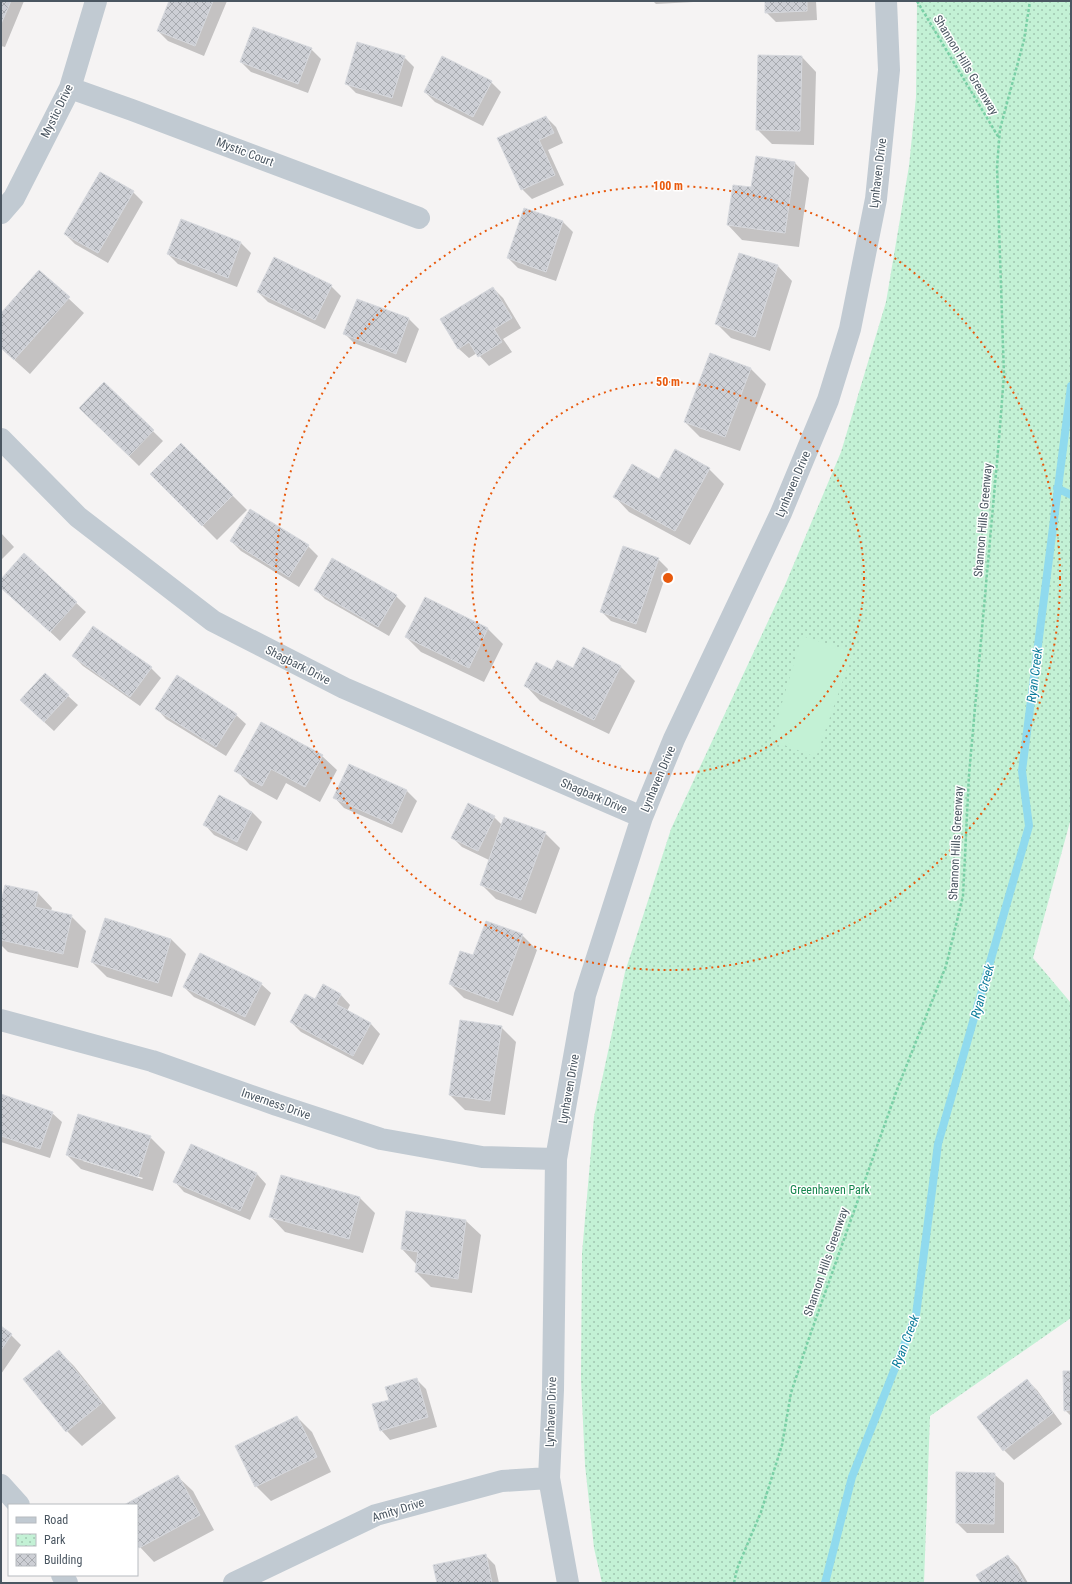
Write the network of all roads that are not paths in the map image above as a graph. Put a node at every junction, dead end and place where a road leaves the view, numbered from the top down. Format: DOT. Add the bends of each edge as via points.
graph roads {
  1 [pos="96,1"];
  2 [pos="886,1"];
  3 [pos="70,88"];
  4 [pos="1,213"];
  5 [pos="419,218"];
  6 [pos="1,439"];
  7 [pos="642,817"];
  8 [pos="1,1020"];
  9 [pos="556,1159"];
  10 [pos="549,1478"];
  11 [pos="1,1485"];
  12 [pos="17,1504"];
  13 [pos="234,1583"];
  14 [pos="568,1583"];
  1 -- 3 [label="street, Mystic Drive"];
  2 -- 7 [label="street, Lynhaven Drive" via="889,70 876,199 850,329 828,400 784,506 674,739"];
  3 -- 4 [label="street, Mystic Drive" via="14,198"];
  3 -- 5 [label="street, Mystic Court"];
  6 -- 7 [label="street, Shagbark Drive" via="78,517 213,621 344,688"];
  7 -- 9 [label="street, Lynhaven Drive" via="585,994"];
  8 -- 9 [label="street, Inverness Drive" via="152,1060 381,1139 482,1157"];
  9 -- 10 [label="street, Lynhaven Drive"];
  10 -- 13 [label="street, Amity Drive" via="502,1481 376,1515"];
  10 -- 14 [label="street, Lynhaven Drive"];
  11 -- 12 [label="street"];
}
